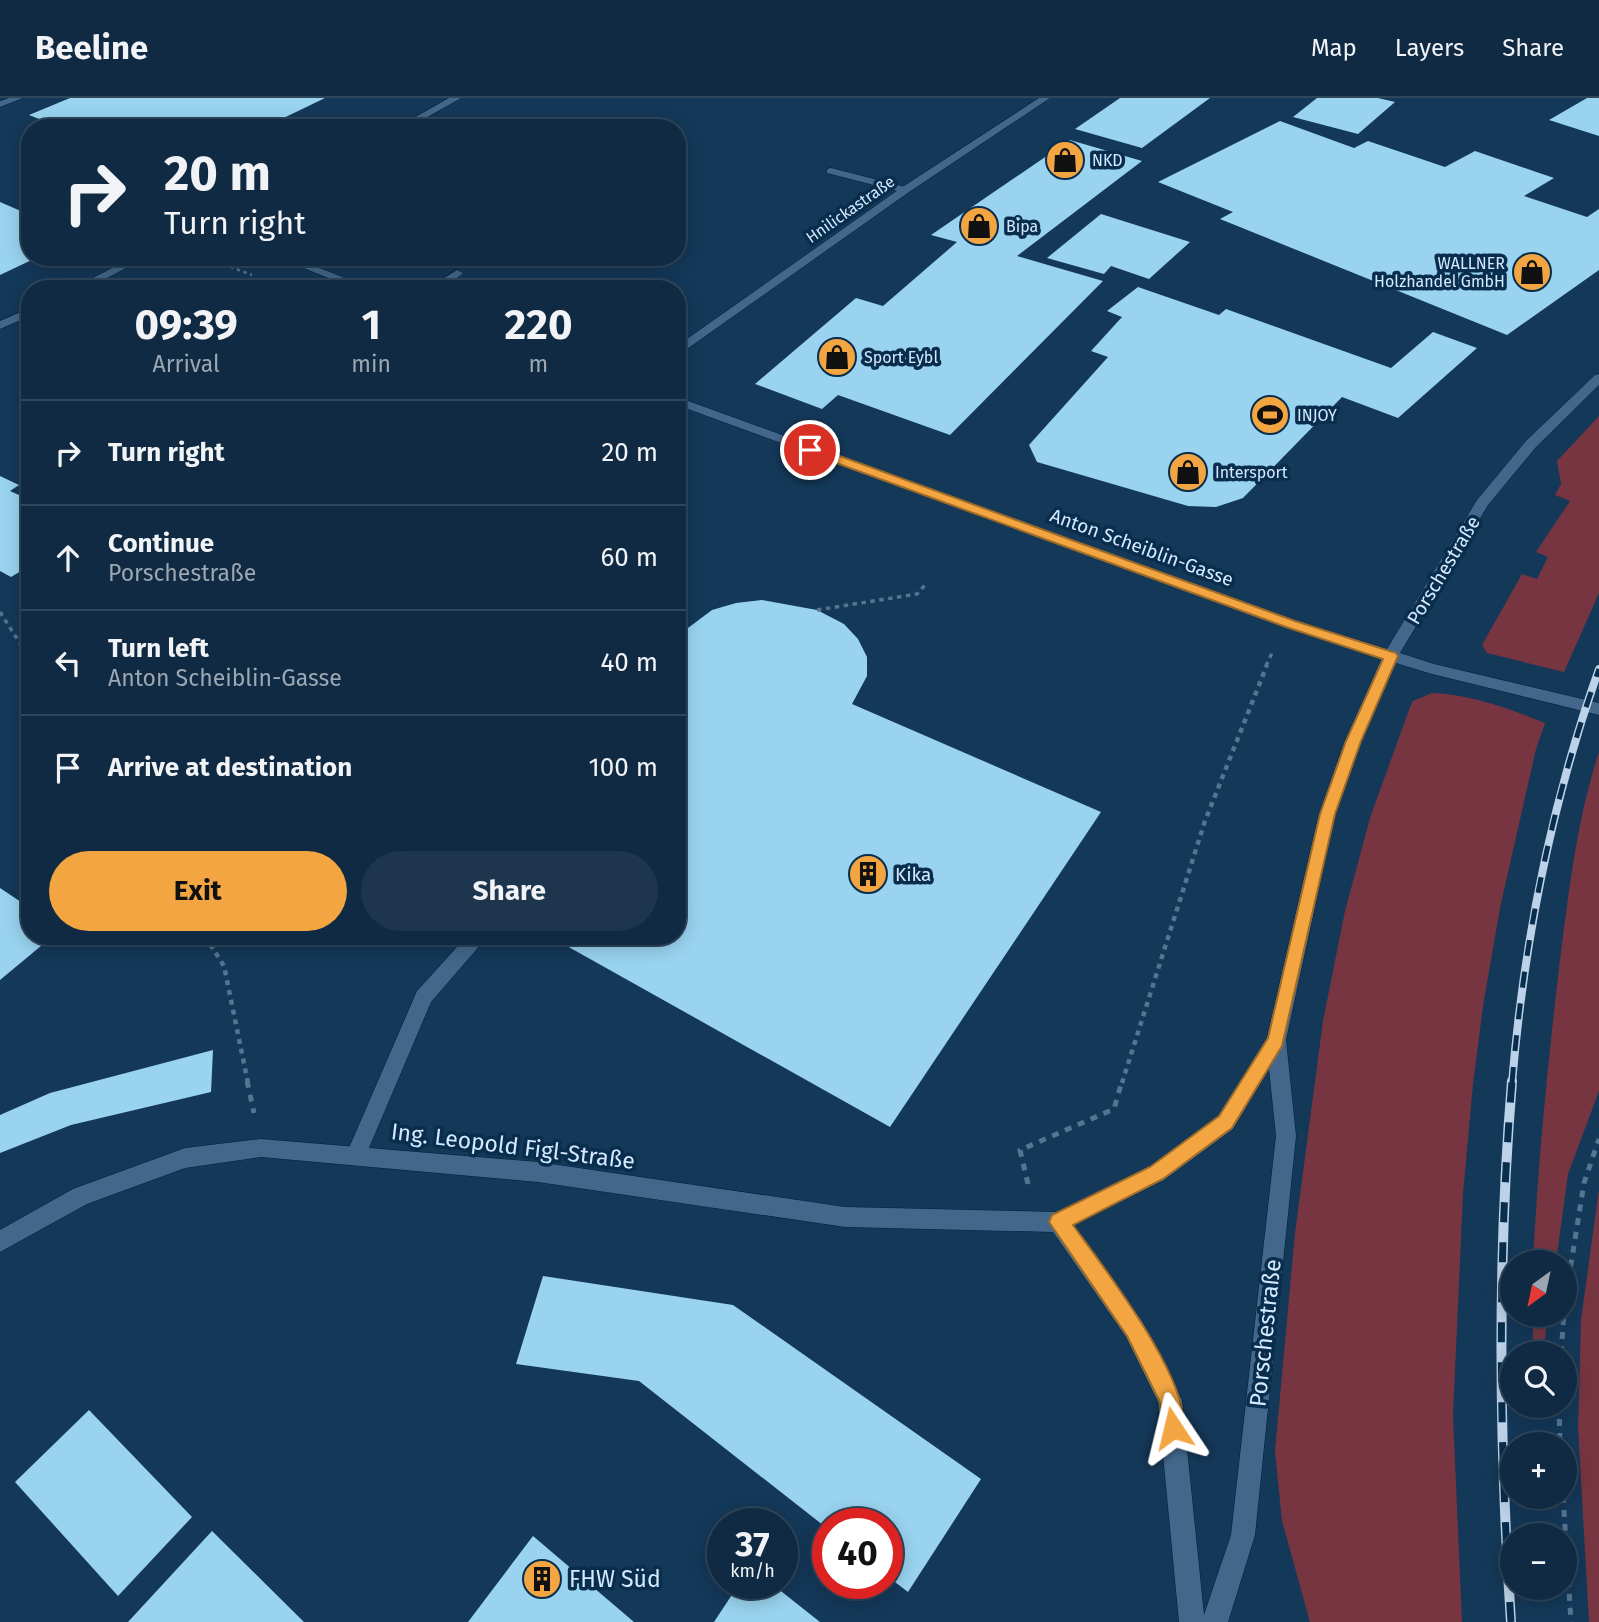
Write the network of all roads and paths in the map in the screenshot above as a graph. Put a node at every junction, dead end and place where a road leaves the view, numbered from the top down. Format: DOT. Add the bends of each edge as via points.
graph roads {
  1 [pos="18,98"];
  2 [pos="456,98"];
  3 [pos="1045,98"];
  4 [pos="0,104"];
  5 [pos="418,119"];
  6 [pos="831,171"];
  7 [pos="905,190"];
  8 [pos="124,266"];
  9 [pos="305,266"];
  10 [pos="457,273"];
  11 [pos="95,280"];
  12 [pos="343,280"];
  13 [pos="446,280"];
  14 [pos="21,316"];
  15 [pos="0,326"];
  16 [pos="686,346"];
  17 [pos="1599,378"];
  18 [pos="686,404"];
  19 [pos="926,584"];
  20 [pos="817,610"];
  21 [pos="0,612"];
  22 [pos="1291,624"];
  23 [pos="21,645"];
  24 [pos="1391,656"];
  25 [pos="1599,709"];
  26 [pos="211,945"];
  27 [pos="471,945"];
  28 [pos="1276,1040"];
  29 [pos="1599,1139"];
  30 [pos="261,1148"];
  31 [pos="356,1154"];
  32 [pos="1048,1222"];
  33 [pos="0,1242"];
  34 [pos="1573,1250"];
  35 [pos="1564,1509"];
  36 [pos="1192,1622"];
  37 [pos="1215,1622"];
  38 [pos="1571,1622"];
  1 -- 4 [label="street"];
  2 -- 5 [label="street"];
  3 -- 7 [label="street, Hnilickastraße"];
  6 -- 7 [label="street"];
  7 -- 16 [label="street, Hnilickastraße"];
  8 -- 11 [label="street"];
  9 -- 12 [label="street"];
  10 -- 13 [label="street"];
  14 -- 15 [label="street"];
  17 -- 24 [label="street, Porschestraße" via="1531,444 1482,503"];
  18 -- 22 [label="street, Anton Scheiblin-Gasse"];
  19 -- 20 [label="path" via="917,594"];
  21 -- 23 [label="path"];
  22 -- 24 [label="street, Anton Scheiblin-Gasse"];
  22 -- 32 [label="path" via="1273,652 1241,726 1159,954 1114,1109 1020,1150"];
  24 -- 25 [label="street, Anton Scheiblin-Gasse"];
  24 -- 28 [label="street, Porschestraße" via="1327,814"];
  26 -- 30 [label="path" via="224,967"];
  27 -- 31 [label="street" via="424,997"];
  28 -- 32 [label="street" via="1226,1122 1157,1173"];
  28 -- 37 [label="street, Porschestraße" via="1286,1136 1243,1535"];
  29 -- 34 [label="path" via="1584,1183"];
  30 -- 31 [label="street, Ing. Leopold Figl-Straße"];
  30 -- 33 [label="street, Ing. Leopold Figl-Straße" via="185,1158 80,1196"];
  31 -- 32 [label="street, Ing. Leopold Figl-Straße" via="538,1172 845,1217"];
  32 -- 36 [label="street" via="1134,1329 1170,1401"];
  35 -- 38 [label="path"];
}
